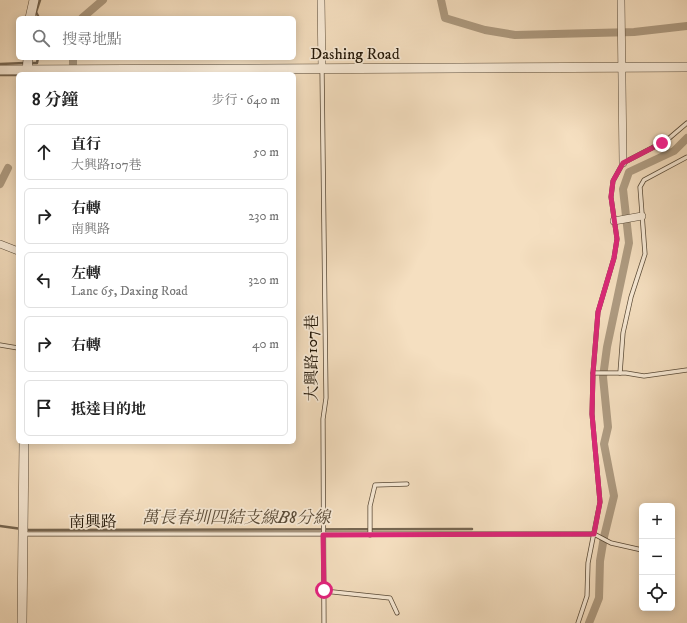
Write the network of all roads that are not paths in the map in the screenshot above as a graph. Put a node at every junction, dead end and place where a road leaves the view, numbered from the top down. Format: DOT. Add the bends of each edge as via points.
graph roads {
  1 [pos="34,0"];
  2 [pos="321,0"];
  3 [pos="621,0"];
  4 [pos="30,16"];
  5 [pos="28,60"];
  6 [pos="623,68"];
  7 [pos="687,68"];
  8 [pos="322,69"];
  9 [pos="0,70"];
  10 [pos="27,72"];
  11 [pos="687,123"];
  12 [pos="687,157"];
  13 [pos="623,163"];
  14 [pos="642,216"];
  15 [pos="614,221"];
  16 [pos="0,244"];
  17 [pos="16,249"];
  18 [pos="0,345"];
  19 [pos="16,348"];
  20 [pos="687,370"];
  21 [pos="595,373"];
  22 [pos="620,373"];
  23 [pos="24,444"];
  24 [pos="407,484"];
  25 [pos="24,534"];
  26 [pos="594,534"];
  27 [pos="323,535"];
  28 [pos="370,535"];
  29 [pos="639,549"];
  30 [pos="324,590"];
  31 [pos="397,613"];
  32 [pos="22,623"];
  33 [pos="324,623"];
  34 [pos="578,623"];
  1 -- 4 [label="street"];
  2 -- 8 [label="street"];
  3 -- 6 [label="street"];
  5 -- 10 [label="street"];
  6 -- 7 [label="street, Dashing Road"];
  6 -- 8 [label="street, Dashing Road"];
  6 -- 13 [label="street"];
  8 -- 10 [label="street, Dashing Road"];
  8 -- 27 [label="lane, 大興路107巷" via="326,398 323,419"];
  9 -- 10 [label="street, Dashing Road"];
  11 -- 13 [label="lane" via="668,140"];
  12 -- 14 [label="lane" via="644,180 639,192"];
  13 -- 15 [label="lane" via="613,181 611,197"];
  14 -- 15 [label="street"];
  14 -- 22 [label="lane" via="645,254 630,297 623,333"];
  15 -- 21 [label="lane" via="617,239 598,312"];
  16 -- 17 [label="street"];
  18 -- 19 [label="lane"];
  20 -- 22 [label="lane" via="644,376"];
  21 -- 22 [label="lane"];
  21 -- 26 [label="lane" via="592,414 600,502"];
  23 -- 25 [label="street"];
  24 -- 28 [label="lane" via="375,485 370,506"];
  25 -- 27 [label="lane, 南興路"];
  25 -- 32 [label="street"];
  26 -- 28 [label="lane, 南興路"];
  26 -- 29 [label="lane" via="611,543"];
  26 -- 34 [label="lane" via="588,563 587,596"];
  27 -- 28 [label="lane, 南興路"];
  27 -- 30 [label="lane, 大興路107巷"];
  30 -- 31 [label="lane" via="390,598"];
  30 -- 33 [label="lane, 大興路107巷"];
}
